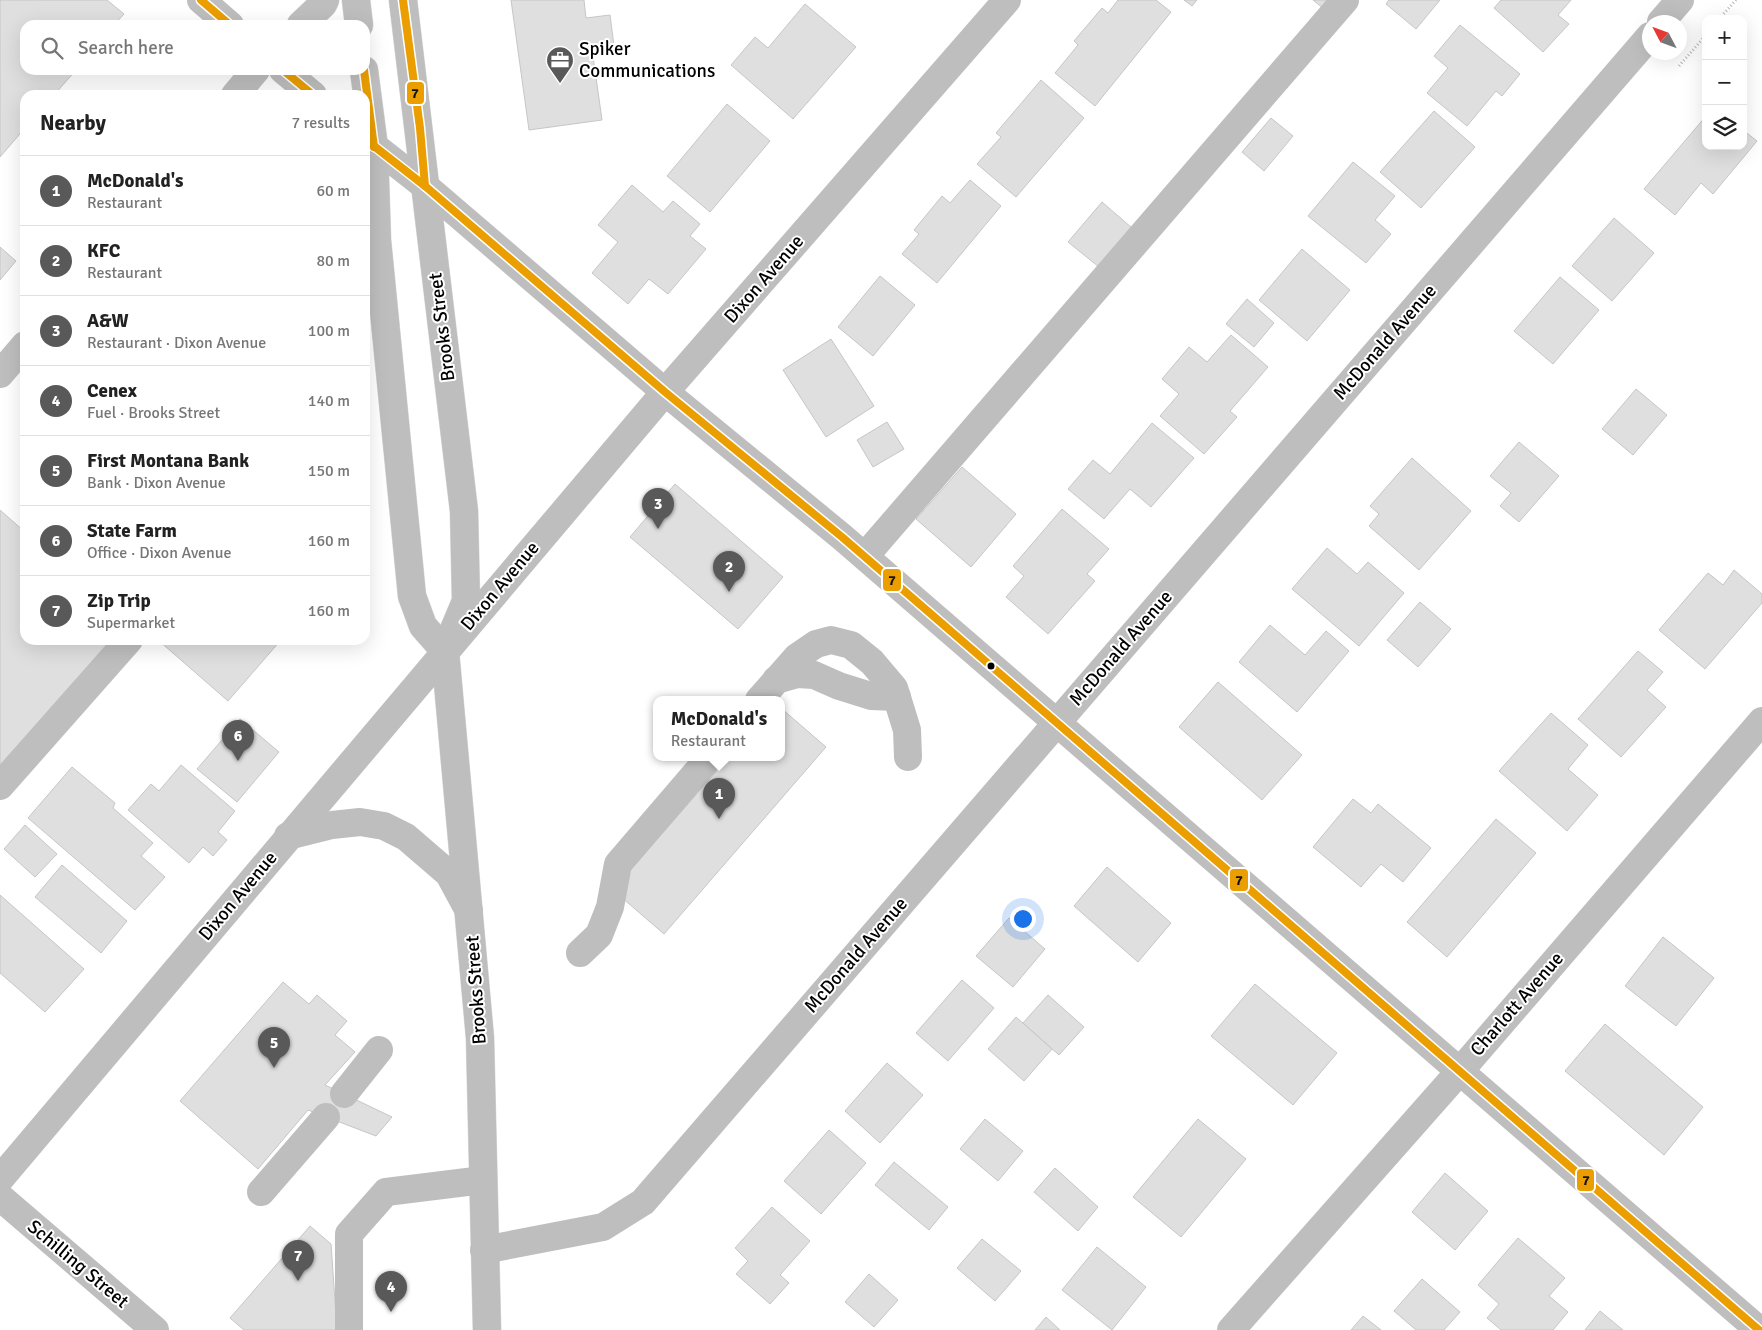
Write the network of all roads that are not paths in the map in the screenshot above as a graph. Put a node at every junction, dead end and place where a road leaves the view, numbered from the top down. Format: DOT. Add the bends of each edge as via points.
graph roads {
  1 [pos="201,0"];
  2 [pos="325,0"];
  3 [pos="356,0"];
  4 [pos="403,0"];
  5 [pos="1007,0"];
  6 [pos="1345,0"];
  7 [pos="1680,0"];
  8 [pos="1667,15"];
  9 [pos="224,20"];
  10 [pos="306,20"];
  11 [pos="358,20"];
  12 [pos="1642,45"];
  13 [pos="252,75"];
  14 [pos="289,75"];
  15 [pos="364,75"];
  16 [pos="239,90"];
  17 [pos="307,90"];
  18 [pos="366,90"];
  19 [pos="370,143"];
  20 [pos="425,186"];
  21 [pos="20,351"];
  22 [pos="0,374"];
  23 [pos="665,392"];
  24 [pos="865,556"];
  25 [pos="124,645"];
  26 [pos="446,651"];
  27 [pos="768,690"];
  28 [pos="897,697"];
  29 [pos="1762,721"];
  30 [pos="1057,722"];
  31 [pos="908,757"];
  32 [pos="707,761"];
  33 [pos="0,786"];
  34 [pos="288,836"];
  35 [pos="469,911"];
  36 [pos="580,953"];
  37 [pos="379,1050"];
  38 [pos="1460,1071"];
  39 [pos="344,1094"];
  40 [pos="326,1116"];
  41 [pos="0,1178"];
  42 [pos="483,1180"];
  43 [pos="261,1192"];
  44 [pos="0,1197"];
  45 [pos="484,1250"];
  46 [pos="156,1330"];
  47 [pos="349,1330"];
  48 [pos="487,1330"];
  49 [pos="1230,1330"];
  50 [pos="1759,1330"];
  1 -- 9 [label="main road"];
  2 -- 10 [label="main road"];
  3 -- 11 [label="main road"];
  4 -- 20 [label="main road, Brooks Street"];
  5 -- 23 [label="main road, Dixon Avenue"];
  6 -- 24 [label="main road"];
  7 -- 8 [label="main road"];
  12 -- 30 [label="main road, McDonald Avenue"];
  13 -- 16 [label="main road"];
  14 -- 17 [label="main road"];
  15 -- 18 [label="main road"];
  19 -- 20 [label="main road"];
  19 -- 26 [label="main road" via="412,596 423,626"];
  20 -- 23 [label="main road"];
  20 -- 26 [label="main road, Brooks Street" via="464,511 466,601"];
  21 -- 22 [label="main road"];
  23 -- 24 [label="main road"];
  23 -- 26 [label="main road, Dixon Avenue"];
  24 -- 30 [label="main road"];
  25 -- 33 [label="main road"];
  26 -- 34 [label="main road, Dixon Avenue"];
  26 -- 35 [label="main road, Brooks Street"];
  27 -- 28 [label="main road" via="797,674 814,675 871,696"];
  27 -- 28 [label="main road" via="797,657 816,644 831,640 851,645 872,662 894,688"];
  28 -- 31 [label="main road" via="907,730"];
  29 -- 38 [label="main road, Charlott Avenue"];
  30 -- 38 [label="main road"];
  30 -- 45 [label="main road, McDonald Avenue" via="642,1202 603,1227"];
  32 -- 36 [label="main road" via="618,864 610,907 599,934"];
  34 -- 35 [label="main road" via="360,822 384,826 406,837 449,874"];
  34 -- 41 [label="main road, Dixon Avenue"];
  35 -- 42 [label="main road, Brooks Street" via="480,1038"];
  37 -- 39 [label="main road"];
  38 -- 49 [label="main road, Charlott Avenue"];
  38 -- 50 [label="main road"];
  40 -- 43 [label="main road"];
  42 -- 45 [label="main road, Brooks Street"];
  42 -- 47 [label="main road" via="386,1192 349,1234"];
  44 -- 46 [label="main road, Schilling Street"];
  45 -- 48 [label="main road, Brooks Street"];
}
